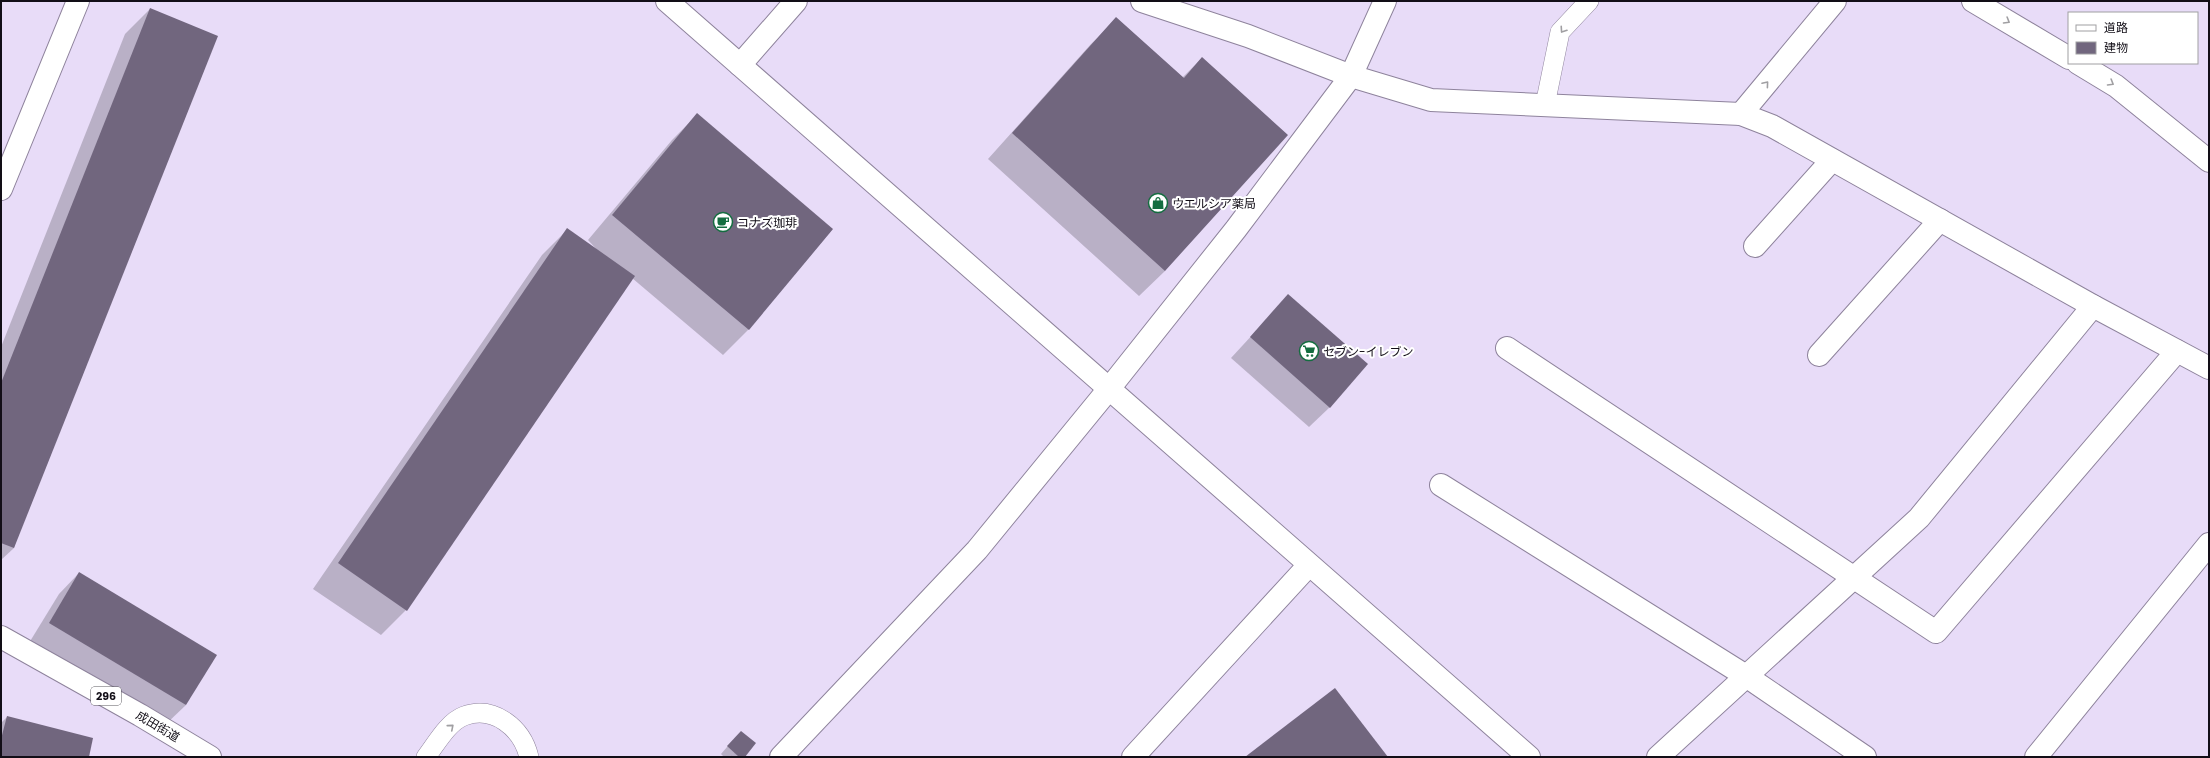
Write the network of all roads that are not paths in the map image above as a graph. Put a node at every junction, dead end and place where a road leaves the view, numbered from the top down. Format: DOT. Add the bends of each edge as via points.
graph roads {
  1 [pos="78,1"];
  2 [pos="667,1"];
  3 [pos="796,1"];
  4 [pos="1142,1"];
  5 [pos="1385,1"];
  6 [pos="1589,1"];
  7 [pos="1835,1"];
  8 [pos="1973,1"];
  9 [pos="2068,57"];
  10 [pos="2080,64"];
  11 [pos="740,65"];
  12 [pos="1351,76"];
  13 [pos="1544,105"];
  14 [pos="1741,114"];
  15 [pos="1832,160"];
  16 [pos="2209,160"];
  17 [pos="1,189"];
  18 [pos="1940,220"];
  19 [pos="1754,246"];
  20 [pos="2092,306"];
  21 [pos="1507,348"];
  22 [pos="2178,351"];
  23 [pos="1819,355"];
  24 [pos="2209,368"];
  25 [pos="1108,390"];
  26 [pos="1441,485"];
  27 [pos="2209,544"];
  28 [pos="1310,565"];
  29 [pos="1853,578"];
  30 [pos="1,637"];
  31 [pos="1746,676"];
  32 [pos="209,757"];
  33 [pos="426,757"];
  34 [pos="529,757"];
  35 [pos="780,757"];
  36 [pos="1133,757"];
  37 [pos="1528,757"];
  38 [pos="1658,757"];
  39 [pos="1865,757"];
  40 [pos="2036,757"];
  1 -- 17 [label="main road"];
  2 -- 11 [label="main road"];
  3 -- 11 [label="main road"];
  4 -- 12 [label="main road" via="1248,36"];
  5 -- 12 [label="main road"];
  6 -- 13 [label="lane, one-way" via="1560,32"];
  14 -- 7 [label="main road, one-way"];
  8 -- 9 [label="main road, one-way"];
  10 -- 16 [label="main road, one-way" via="2116,86"];
  11 -- 25 [label="main road"];
  12 -- 13 [label="main road" via="1431,100"];
  12 -- 25 [label="main road" via="1236,228"];
  13 -- 14 [label="main road"];
  14 -- 15 [label="main road" via="1772,126"];
  15 -- 18 [label="main road"];
  15 -- 19 [label="main road"];
  18 -- 20 [label="main road"];
  18 -- 23 [label="main road"];
  20 -- 22 [label="main road"];
  20 -- 29 [label="main road" via="1919,518"];
  21 -- 29 [label="main road"];
  22 -- 24 [label="main road"];
  22 -- 29 [label="main road" via="1936,632"];
  25 -- 28 [label="main road"];
  25 -- 35 [label="main road" via="977,550"];
  26 -- 31 [label="main road"];
  27 -- 40 [label="main road"];
  28 -- 36 [label="main road"];
  28 -- 37 [label="main road"];
  29 -- 31 [label="main road"];
  30 -- 32 [label="main road, 成田街道 / 296"];
  31 -- 38 [label="main road"];
  31 -- 39 [label="main road"];
  33 -- 34 [label="lane, one-way" via="446,730 463,716 484,712 502,718 519,735"];
}
